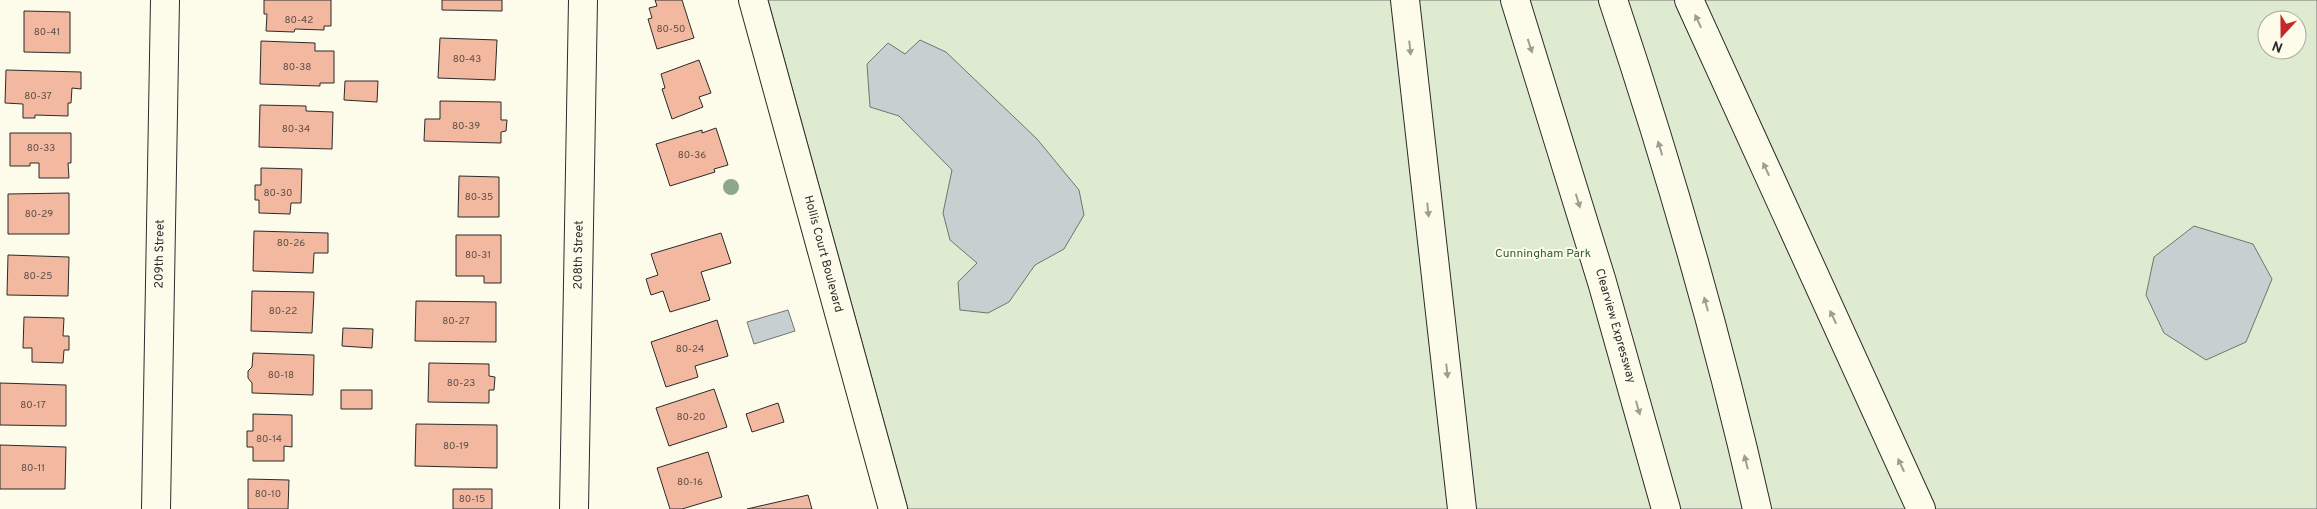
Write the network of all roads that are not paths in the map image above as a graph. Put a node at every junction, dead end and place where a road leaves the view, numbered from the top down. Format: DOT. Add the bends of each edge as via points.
graph roads {
  1 [pos="165,0"];
  2 [pos="583,0"];
  3 [pos="753,0"];
  4 [pos="1405,0"];
  5 [pos="1515,0"];
  6 [pos="1613,0"];
  7 [pos="1689,0"];
  8 [pos="156,509"];
  9 [pos="574,509"];
  10 [pos="893,509"];
  11 [pos="1462,509"];
  12 [pos="1666,509"];
  13 [pos="1757,509"];
  14 [pos="1921,509"];
  1 -- 8 [label="main road, 209th Street"];
  2 -- 9 [label="main road, 208th Street"];
  3 -- 10 [label="main road, Hollis Court Boulevard"];
  4 -- 11 [label="main road, one-way"];
  5 -- 12 [label="main road, Clearview Expressway, one-way" via="1597,264"];
  13 -- 6 [label="main road, one-way" via="1725,374 1692,256"];
  14 -- 7 [label="main road, one-way"];
}
